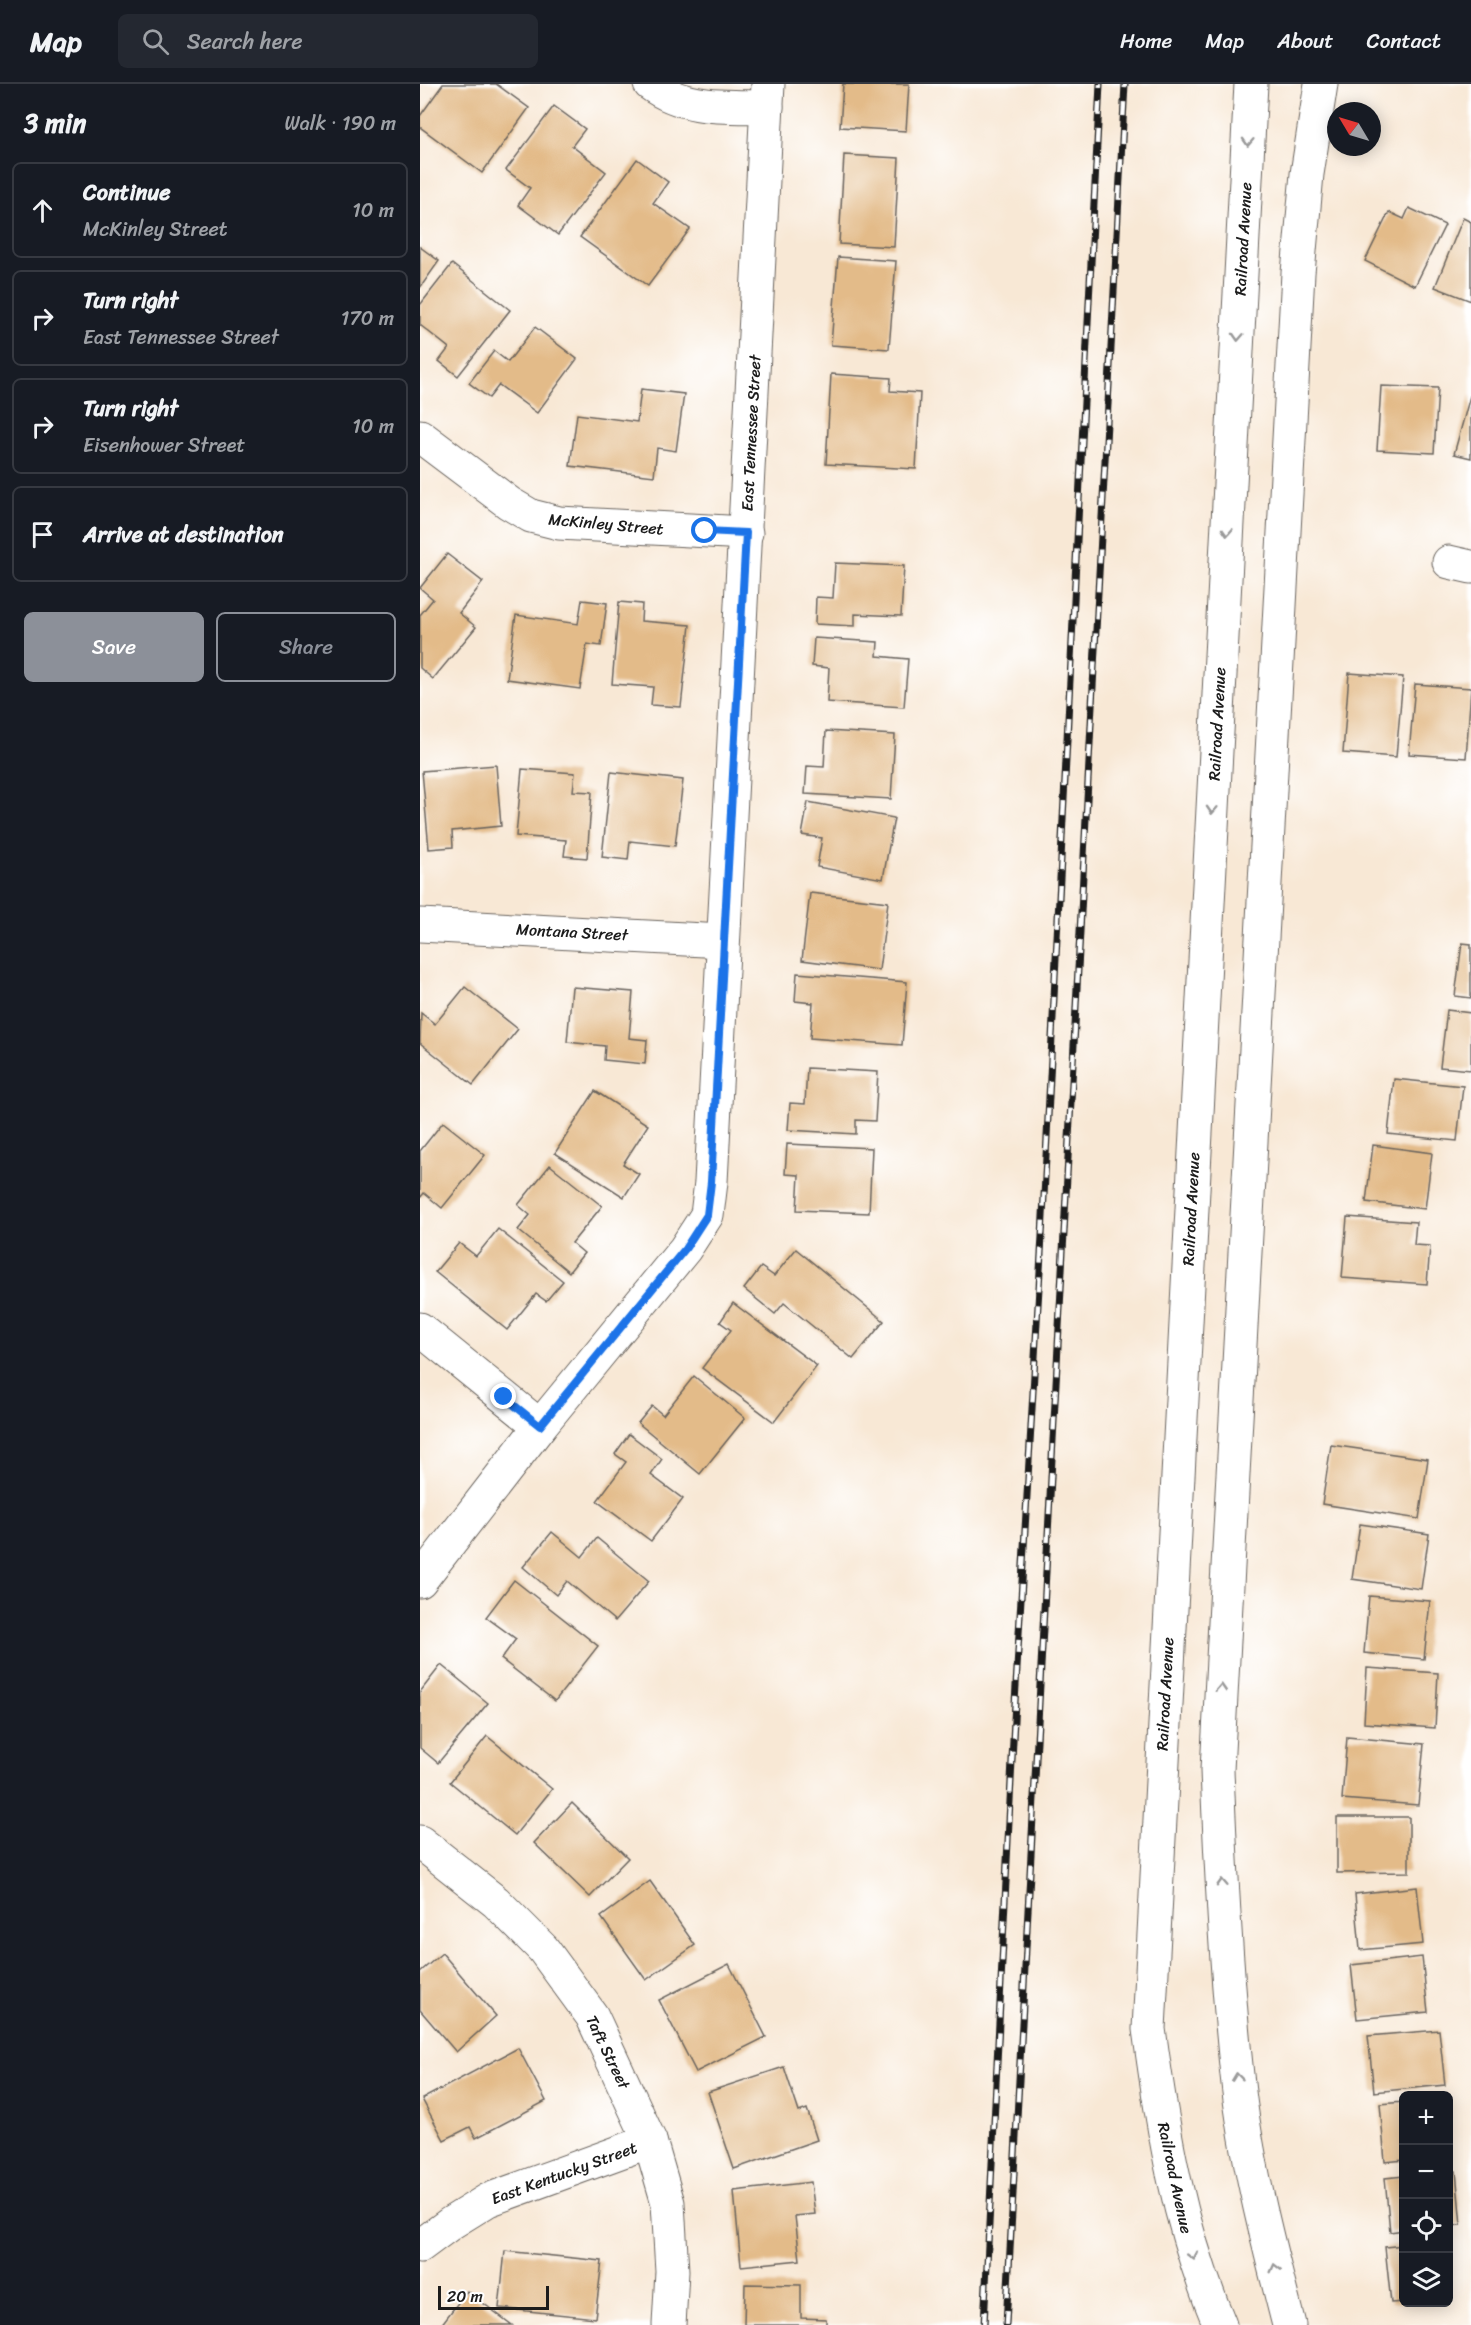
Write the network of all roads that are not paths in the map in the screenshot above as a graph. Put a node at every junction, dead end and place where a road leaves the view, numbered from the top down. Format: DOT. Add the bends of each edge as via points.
graph roads {
  1 [pos="650,84"];
  2 [pos="1251,84"];
  3 [pos="1321,84"];
  4 [pos="767,96"];
  5 [pos="420,436"];
  6 [pos="746,533"];
  7 [pos="420,925"];
  8 [pos="723,941"];
  9 [pos="420,1329"];
  10 [pos="540,1426"];
  11 [pos="420,1581"];
  12 [pos="420,1842"];
  13 [pos="650,2141"];
  14 [pos="420,2246"];
  15 [pos="669,2325"];
  16 [pos="1220,2325"];
  17 [pos="1289,2325"];
  1 -- 4 [label="street" via="696,105"];
  2 -- 16 [label="street, Railroad Avenue, one-way" via="1149,2029 1178,2201 1198,2273"];
  17 -- 3 [label="street, one-way" via="1268,2243 1237,2077 1217,1770 1298,273 1307,174"];
  4 -- 6 [label="street, East Tennessee Street"];
  5 -- 6 [label="street, McKinley Street" via="531,516 559,523"];
  6 -- 8 [label="street, East Tennessee Street"];
  7 -- 8 [label="street, Montana Street"];
  8 -- 10 [label="street, East Tennessee Street" via="707,1215 685,1249"];
  9 -- 10 [label="street"];
  10 -- 11 [label="street, East Tennessee Street"];
  12 -- 13 [label="street, Taft Street" via="496,1902 543,1949 592,2016"];
  13 -- 14 [label="street, East Kentucky Street" via="488,2200"];
  13 -- 15 [label="street, Taft Street" via="668,2203 672,2271"];
}
